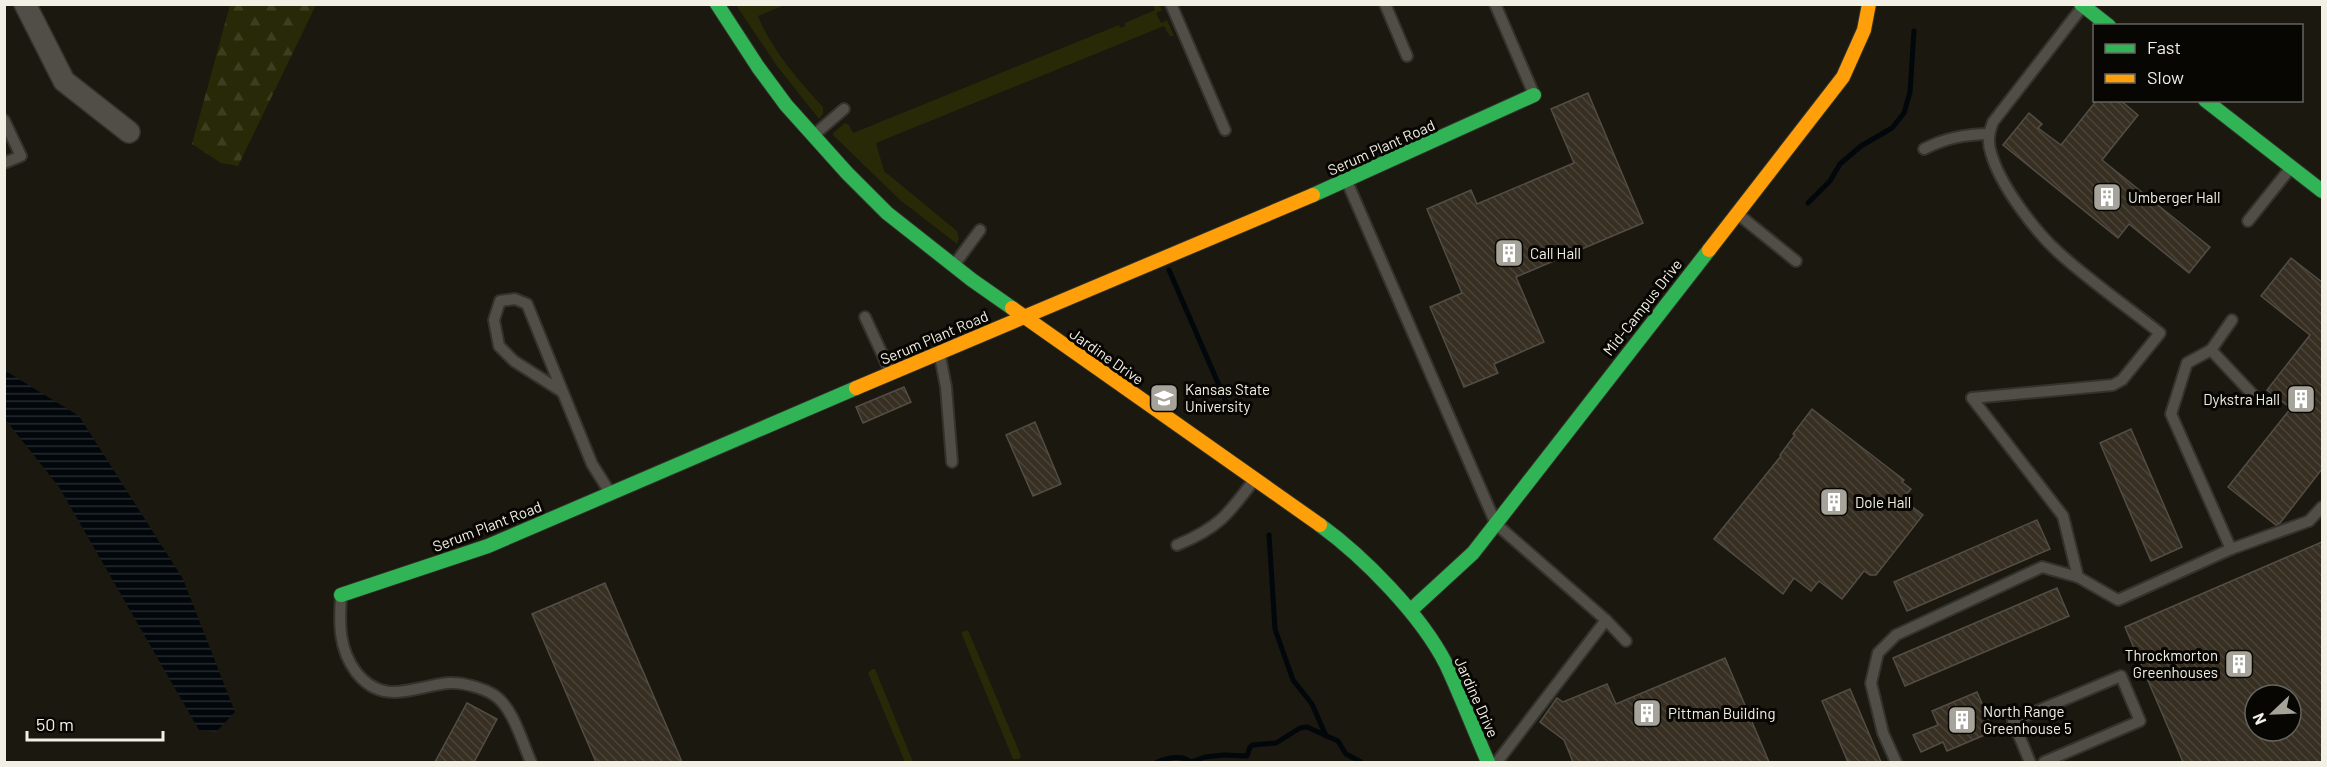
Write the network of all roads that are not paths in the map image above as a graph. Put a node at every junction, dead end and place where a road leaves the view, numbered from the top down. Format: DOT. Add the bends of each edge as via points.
graph roads {
  1 [pos="25,4"];
  2 [pos="717,4"];
  3 [pos="1171,4"];
  4 [pos="1385,4"];
  5 [pos="1496,4"];
  6 [pos="1869,4"];
  7 [pos="2082,5"];
  8 [pos="2106,24"];
  9 [pos="1407,56"];
  10 [pos="1534,95"];
  11 [pos="2208,102"];
  12 [pos="844,108"];
  13 [pos="4,120"];
  14 [pos="1224,130"];
  15 [pos="129,132"];
  16 [pos="1989,134"];
  17 [pos="813,136"];
  18 [pos="1924,149"];
  19 [pos="4,163"];
  20 [pos="2291,167"];
  21 [pos="1347,181"];
  22 [pos="2322,191"];
  23 [pos="1737,213"];
  24 [pos="2248,221"];
  25 [pos="980,230"];
  26 [pos="1796,261"];
  27 [pos="954,265"];
  28 [pos="865,317"];
  29 [pos="1023,317"];
  30 [pos="2232,320"];
  31 [pos="2211,350"];
  32 [pos="939,352"];
  33 [pos="891,373"];
  34 [pos="561,391"];
  35 [pos="2258,400"];
  36 [pos="952,462"];
  37 [pos="1254,480"];
  38 [pos="610,494"];
  39 [pos="2322,507"];
  40 [pos="1496,524"];
  41 [pos="1177,545"];
  42 [pos="2231,549"];
  43 [pos="2078,577"];
  44 [pos="341,595"];
  45 [pos="1411,610"];
  46 [pos="1606,620"];
  47 [pos="1626,641"];
  48 [pos="531,762"];
  49 [pos="1488,762"];
  50 [pos="1497,762"];
  51 [pos="1896,762"];
  52 [pos="2030,762"];
  53 [pos="2044,762"];
  1 -- 15 [label="street" via="64,81"];
  2 -- 17 [label="street, Jardine Drive" via="758,68"];
  3 -- 14 [label="lane"];
  4 -- 9 [label="lane"];
  5 -- 10 [label="lane"];
  6 -- 23 [label="street, Mid-Campus Drive" via="1863,30 1843,77"];
  7 -- 8 [label="street"];
  7 -- 16 [label="lane" via="1993,122"];
  10 -- 21 [label="street, Serum Plant Road"];
  11 -- 20 [label="street"];
  12 -- 17 [label="lane"];
  13 -- 19 [label="lane" via="21,156"];
  16 -- 18 [label="lane" via="1965,134"];
  16 -- 43 [label="lane" via="1990,152 2029,219 2057,251 2160,333 2122,380 2113,385 1972,399 2063,516"];
  17 -- 27 [label="street, Jardine Drive" via="888,213"];
  20 -- 22 [label="street"];
  20 -- 24 [label="lane"];
  21 -- 29 [label="street, Serum Plant Road"];
  21 -- 40 [label="lane"];
  23 -- 26 [label="lane"];
  23 -- 40 [label="street, Mid-Campus Drive"];
  25 -- 27 [label="lane"];
  27 -- 29 [label="street, Jardine Drive"];
  28 -- 33 [label="lane"];
  29 -- 32 [label="street, Serum Plant Road"];
  29 -- 37 [label="street, Jardine Drive"];
  30 -- 31 [label="lane"];
  31 -- 35 [label="lane"];
  31 -- 42 [label="lane" via="2187,363 2171,414"];
  32 -- 33 [label="street, Serum Plant Road"];
  32 -- 36 [label="lane"];
  33 -- 38 [label="street, Serum Plant Road"];
  34 -- 34 [label="lane" via="527,304 515,299 500,301 494,320 499,346 514,361"];
  34 -- 38 [label="lane" via="592,464"];
  37 -- 41 [label="lane" via="1228,515 1201,535"];
  37 -- 45 [label="street, Jardine Drive" via="1338,538"];
  38 -- 44 [label="street, Serum Plant Road" via="488,546"];
  39 -- 42 [label="lane" via="2309,521"];
  40 -- 45 [label="street, Mid-Campus Drive" via="1473,553"];
  40 -- 46 [label="lane"];
  42 -- 43 [label="lane" via="2118,600"];
  43 -- 51 [label="lane" via="2042,567 1896,635 1878,653 1871,683 1883,733"];
  44 -- 48 [label="lane" via="341,644 347,661 362,680 382,692 412,691 451,682 495,695 514,721"];
  45 -- 49 [label="street, Jardine Drive" via="1445,663"];
  46 -- 47 [label="lane"];
  46 -- 50 [label="lane"];
  52 -- 53 [label="lane" via="2013,721 2121,676 2140,721"];
}
